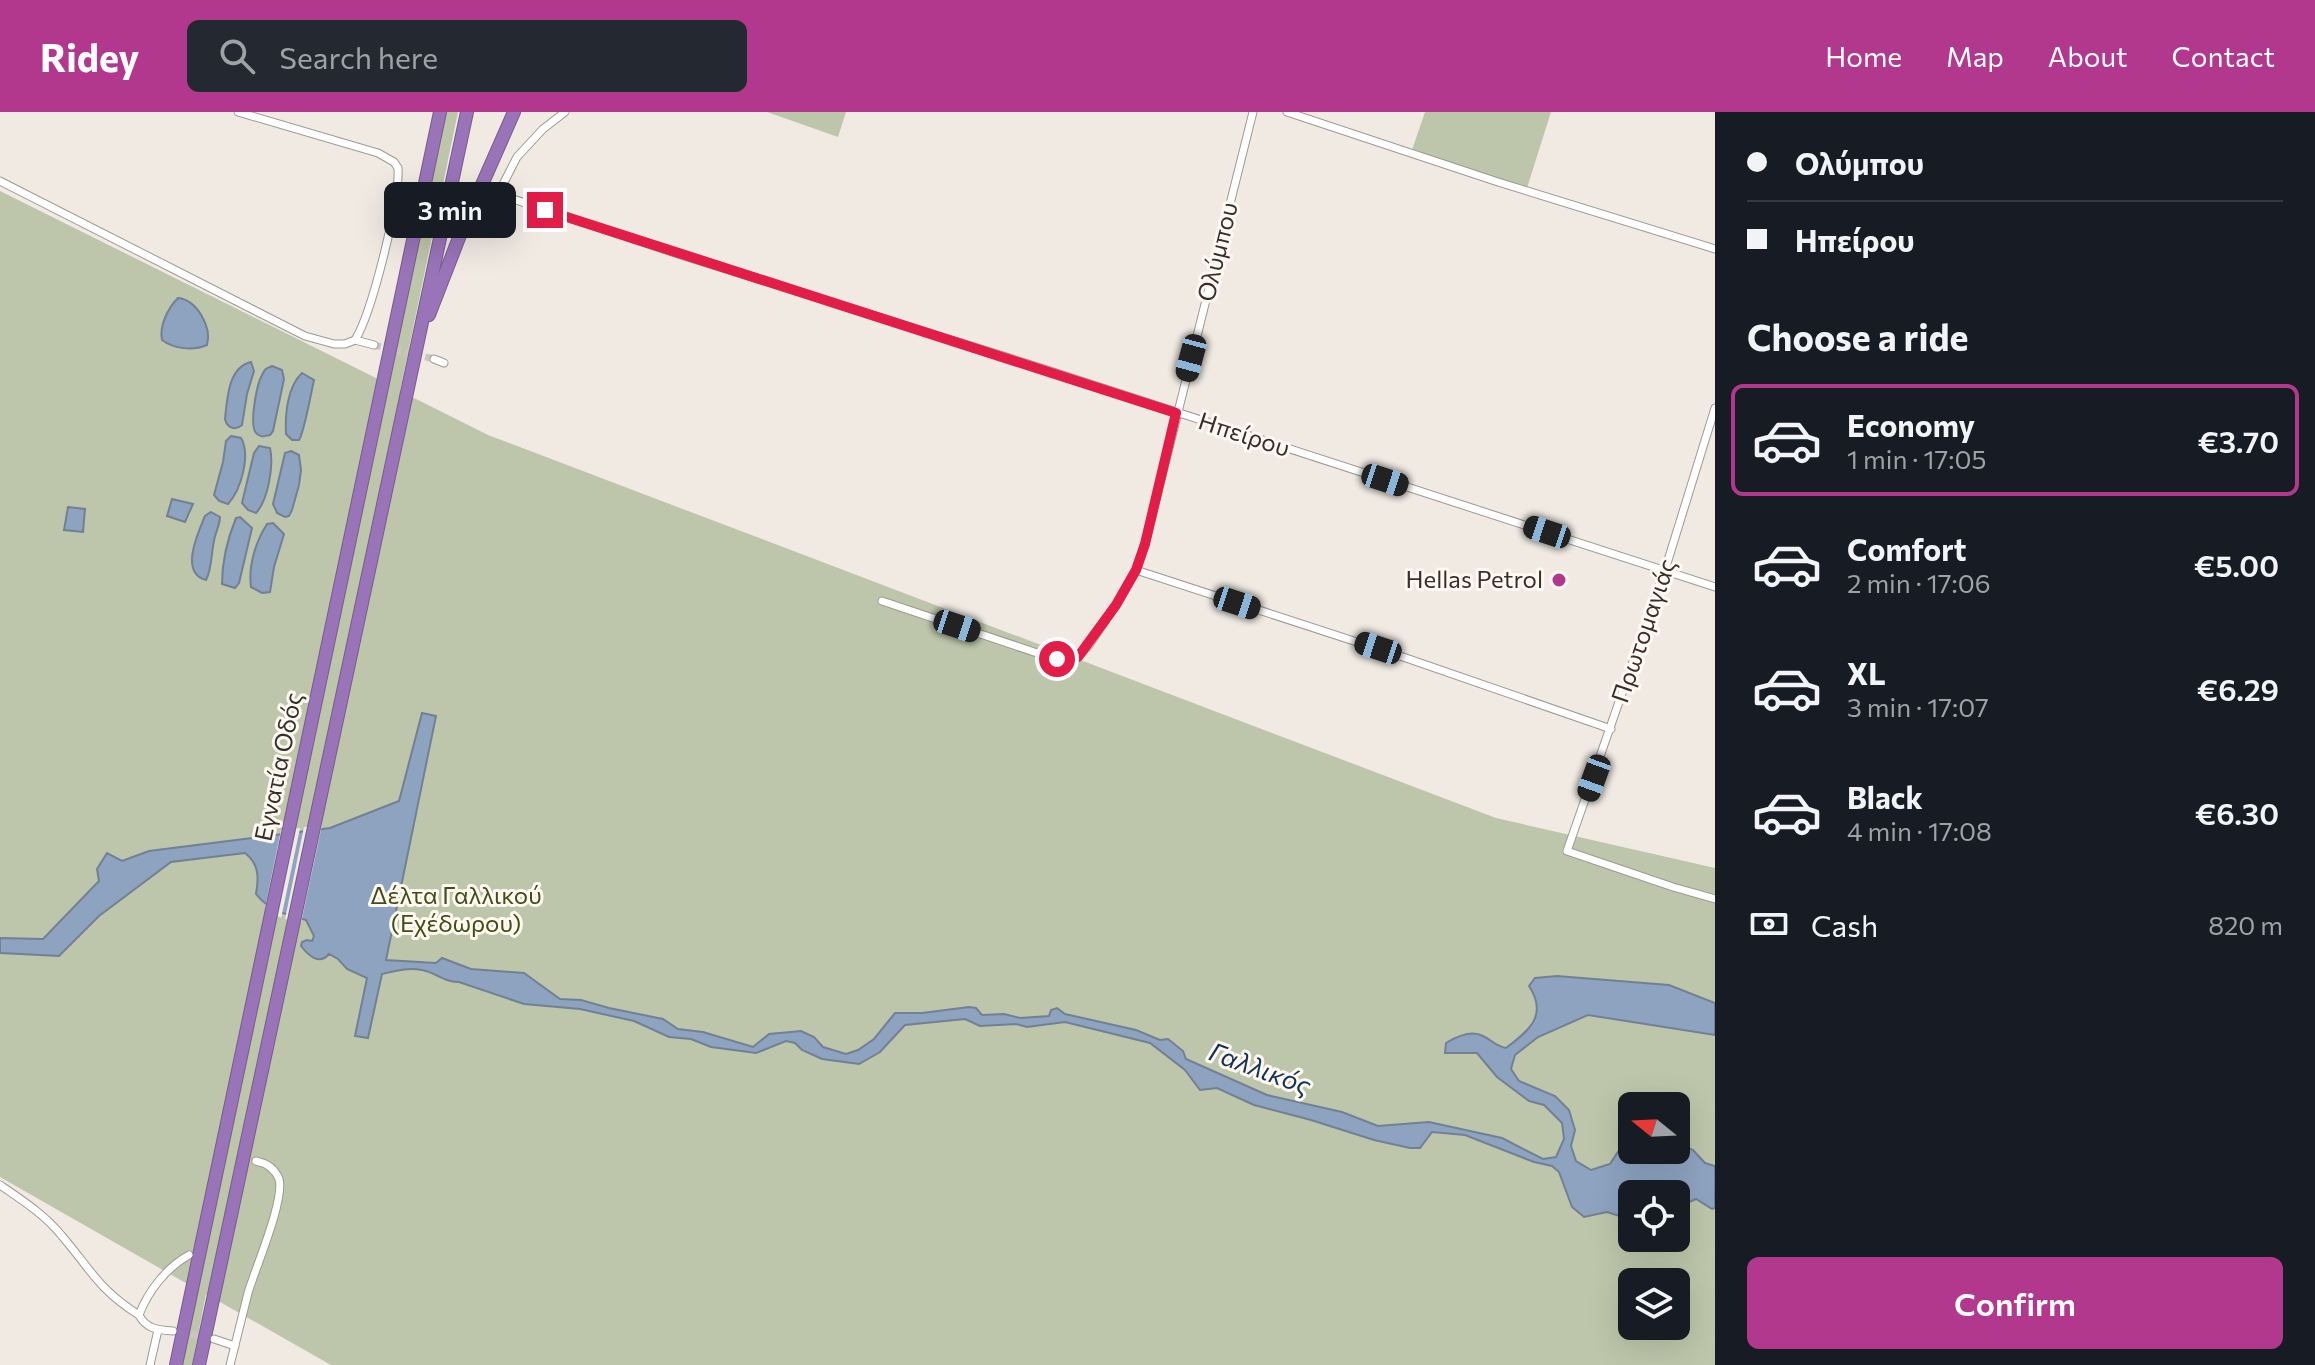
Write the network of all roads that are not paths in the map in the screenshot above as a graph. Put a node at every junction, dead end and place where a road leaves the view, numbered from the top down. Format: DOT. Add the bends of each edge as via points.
graph roads {
  1 [pos="238,112"];
  2 [pos="434,112"];
  3 [pos="440,112"];
  4 [pos="467,112"];
  5 [pos="514,112"];
  6 [pos="565,112"];
  7 [pos="1253,112"];
  8 [pos="1287,112"];
  9 [pos="427,178"];
  10 [pos="0,181"];
  11 [pos="1715,249"];
  12 [pos="419,336"];
  13 [pos="355,340"];
  14 [pos="374,345"];
  15 [pos="434,359"];
  16 [pos="444,363"];
  17 [pos="1715,408"];
  18 [pos="1176,413"];
  19 [pos="1136,570"];
  20 [pos="1665,570"];
  21 [pos="1715,587"];
  22 [pos="882,601"];
  23 [pos="1611,729"];
  24 [pos="1715,899"];
  25 [pos="248,1021"];
  26 [pos="271,1026"];
  27 [pos="226,1083"];
  28 [pos="265,1093"];
  29 [pos="256,1161"];
  30 [pos="0,1185"];
  31 [pos="189,1262"];
  32 [pos="224,1276"];
  33 [pos="187,1312"];
  34 [pos="139,1315"];
  35 [pos="209,1316"];
  36 [pos="158,1330"];
  37 [pos="173,1331"];
  38 [pos="214,1339"];
  39 [pos="235,1346"];
  40 [pos="150,1365"];
  41 [pos="176,1365"];
  42 [pos="199,1365"];
  43 [pos="230,1365"];
  1 -- 13 [label="street" via="378,153 398,168 392,216"];
  2 -- 9 [label="highway"];
  3 -- 9 [label="highway"];
  4 -- 12 [label="highway"];
  5 -- 12 [label="highway"];
  6 -- 18 [label="street, Ηπείρου" via="517,157 498,194"];
  7 -- 18 [label="street, Ολύμπου"];
  8 -- 11 [label="street"];
  9 -- 25 [label="highway, Εγνατία Οδός"];
  10 -- 13 [label="street" via="305,336 334,344"];
  12 -- 26 [label="highway, Εγνατία Οδός"];
  13 -- 14 [label="street"];
  15 -- 16 [label="street"];
  17 -- 20 [label="street, Πρωτομαγιάς"];
  18 -- 19 [label="street, Ολύμπου"];
  18 -- 20 [label="street, Ηπείρου"];
  19 -- 22 [label="street, Ολύμπου" via="1078,657 1064,662"];
  19 -- 23 [label="street"];
  20 -- 21 [label="street, Ηπείρου"];
  20 -- 23 [label="street, Πρωτομαγιάς"];
  23 -- 24 [label="street, Πρωτομαγιάς" via="1567,851"];
  25 -- 27 [label="highway"];
  25 -- 33 [label="highway, Εγνατία Οδός"];
  26 -- 28 [label="highway"];
  26 -- 35 [label="highway, Εγνατία Οδός"];
  29 -- 39 [label="street" via="270,1166 280,1191"];
  30 -- 34 [label="street" via="33,1207 105,1291"];
  31 -- 33 [label="highway"];
  31 -- 34 [label="street" via="179,1260 152,1290"];
  32 -- 35 [label="highway"];
  33 -- 41 [label="highway, Εγνατία Οδός"];
  34 -- 36 [label="street"];
  35 -- 42 [label="highway, Εγνατία Οδός"];
  36 -- 37 [label="street"];
  36 -- 40 [label="street"];
  38 -- 39 [label="street"];
  39 -- 43 [label="street"];
}
